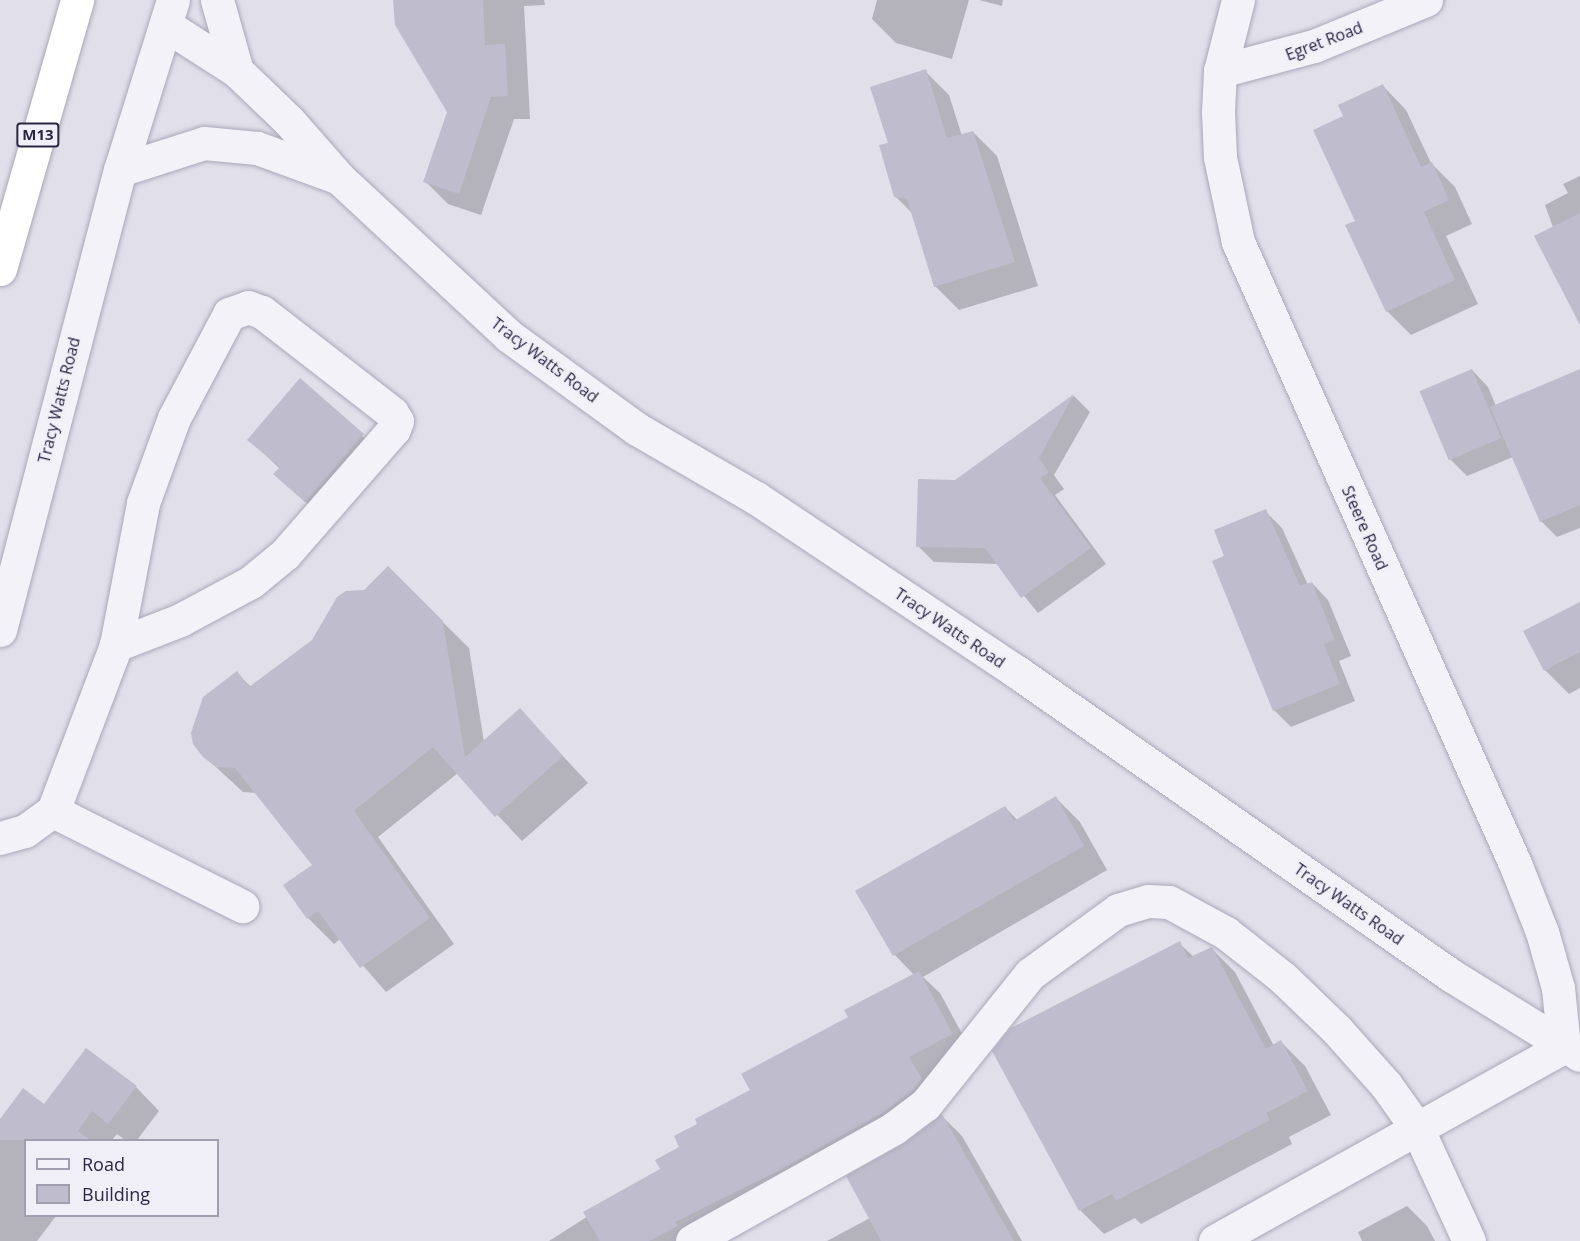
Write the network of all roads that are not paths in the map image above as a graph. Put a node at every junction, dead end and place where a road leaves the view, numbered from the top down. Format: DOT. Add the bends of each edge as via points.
graph roads {
  1 [pos="77,0"];
  2 [pos="217,0"];
  3 [pos="1238,0"];
  4 [pos="1426,0"];
  5 [pos="170,13"];
  6 [pos="237,71"];
  7 [pos="1220,71"];
  8 [pos="120,170"];
  9 [pos="339,178"];
  10 [pos="0,269"];
  11 [pos="0,630"];
  12 [pos="116,645"];
  13 [pos="53,811"];
  14 [pos="0,838"];
  15 [pos="242,906"];
  16 [pos="1572,1051"];
  17 [pos="1418,1130"];
  18 [pos="692,1241"];
  19 [pos="1215,1241"];
  20 [pos="1469,1241"];
  1 -- 10 [label="highway, M13"];
  2 -- 6 [label="street"];
  3 -- 7 [label="street, Steere Road"];
  4 -- 7 [label="street, Egret Road" via="1268,62"];
  5 -- 6 [label="street, Tracy Watts Road"];
  5 -- 8 [label="street, Tracy Watts Road"];
  6 -- 9 [label="street, Tracy Watts Road" via="289,121"];
  7 -- 16 [label="street, Steere Road" via="1220,157 1238,242 1516,866 1542,932"];
  8 -- 9 [label="street, Tracy Watts Road" via="159,155 215,144 257,148"];
  8 -- 11 [label="street, Tracy Watts Road"];
  9 -- 16 [label="street, Tracy Watts Road" via="509,336 637,429 756,498 1017,672 1452,976"];
  12 -- 12 [label="street" via="143,503 174,418 229,314 248,307 262,312 392,413 397,421 394,429 285,554 251,582 180,620"];
  12 -- 13 [label="street"];
  13 -- 14 [label="street" via="25,831"];
  13 -- 15 [label="street"];
  16 -- 17 [label="street"];
  17 -- 18 [label="street" via="1380,1077 1282,977 1198,915 1169,902 1148,901 1118,910 1030,974 925,1105 894,1128"];
  17 -- 19 [label="street"];
  17 -- 20 [label="street"];
}
